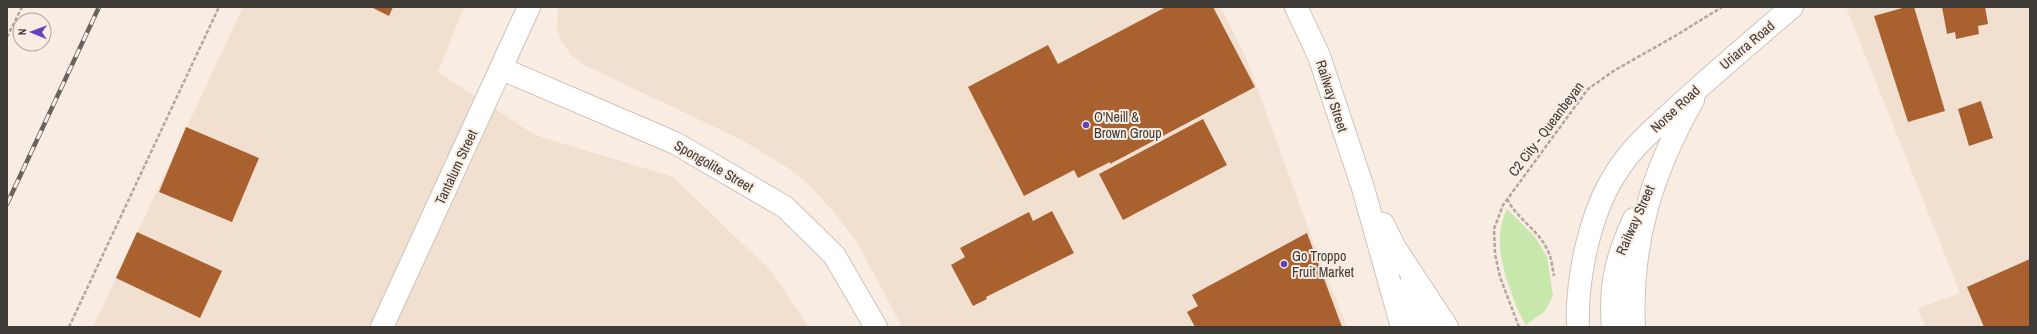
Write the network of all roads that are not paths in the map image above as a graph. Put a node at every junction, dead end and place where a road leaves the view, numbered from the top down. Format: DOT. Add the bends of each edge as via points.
graph roads {
  1 [pos="529,7"];
  2 [pos="1296,7"];
  3 [pos="1792,7"];
  4 [pos="502,69"];
  5 [pos="1703,83"];
  6 [pos="1662,162"];
  7 [pos="1363,188"];
  8 [pos="1395,248"];
  9 [pos="1575,323"];
  10 [pos="382,327"];
  11 [pos="876,327"];
  12 [pos="1402,327"];
  13 [pos="1426,327"];
  14 [pos="1447,327"];
  15 [pos="1613,327"];
  16 [pos="1634,327"];
  1 -- 4 [label="main road, Tantalum Street"];
  2 -- 7 [label="main road, Railway Street" via="1319,56"];
  3 -- 5 [label="main road, Uriarra Road"];
  4 -- 10 [label="main road, Tantalum Street"];
  4 -- 11 [label="main road, Spongolite Street" via="675,143 785,207 834,255"];
  5 -- 6 [label="main road, Norse Road"];
  5 -- 9 [label="main road, Norse Road" via="1637,145 1615,173 1590,236 1581,276"];
  6 -- 15 [label="main road, Railway Street" via="1615,265 1612,292"];
  6 -- 16 [label="main road, Norse Road" via="1648,199 1637,246 1633,290"];
  7 -- 8 [label="main road, Railway Street"];
  7 -- 12 [label="main road, Railway Street"];
  8 -- 13 [label="main road, Railway Street" via="1416,308"];
  8 -- 14 [label="main road, Railway Street"];
}
